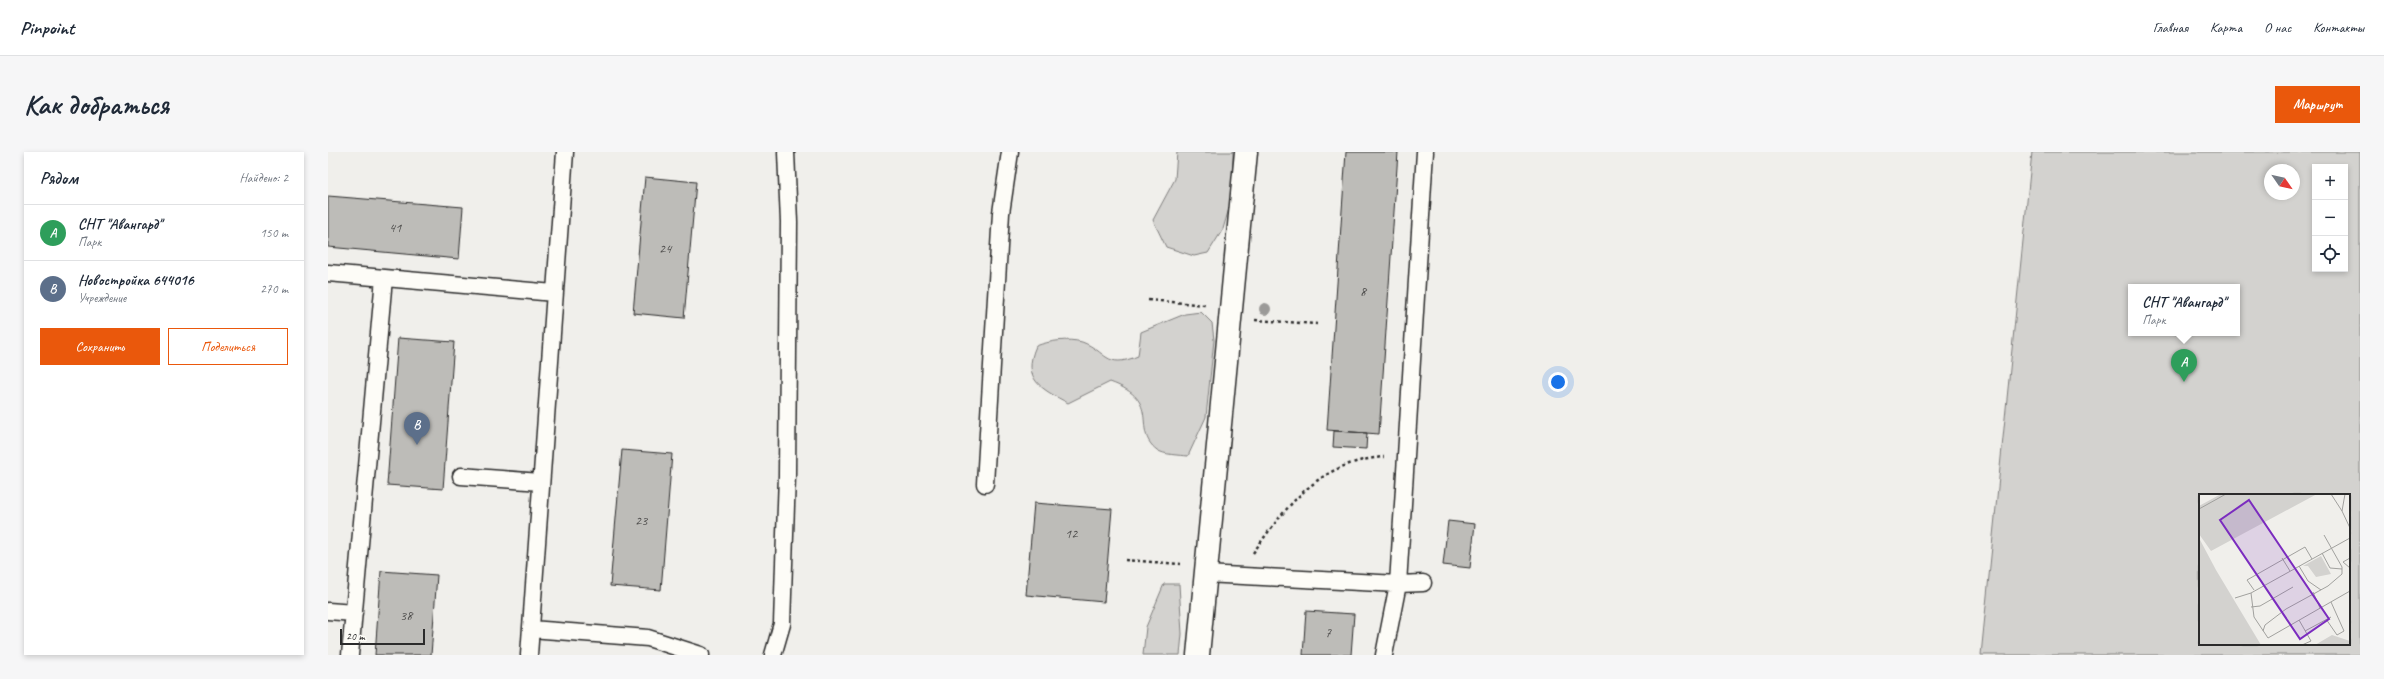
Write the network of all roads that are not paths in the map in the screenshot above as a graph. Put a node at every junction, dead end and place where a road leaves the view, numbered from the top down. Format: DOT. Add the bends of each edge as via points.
graph roads {
  1 [pos="565,152"];
  2 [pos="786,152"];
  3 [pos="1010,152"];
  4 [pos="1246,152"];
  5 [pos="1425,152"];
  6 [pos="328,273"];
  7 [pos="384,278"];
  8 [pos="554,293"];
  9 [pos="461,476"];
  10 [pos="541,482"];
  11 [pos="985,484"];
  12 [pos="1205,570"];
  13 [pos="1423,583"];
  14 [pos="1398,584"];
  15 [pos="328,611"];
  16 [pos="354,613"];
  17 [pos="531,629"];
  18 [pos="350,655"];
  19 [pos="529,655"];
  20 [pos="701,655"];
  21 [pos="774,655"];
  22 [pos="1198,655"];
  23 [pos="1384,655"];
  1 -- 8 [label="lane"];
  2 -- 21 [label="lane" via="789,222 788,474 782,624"];
  3 -- 11 [label="lane" via="1001,212"];
  4 -- 12 [label="street"];
  5 -- 14 [label="lane"];
  6 -- 7 [label="lane"];
  7 -- 8 [label="lane"];
  7 -- 16 [label="lane"];
  8 -- 10 [label="lane"];
  9 -- 10 [label="lane"];
  10 -- 17 [label="lane"];
  12 -- 14 [label="lane" via="1237,576"];
  12 -- 22 [label="street"];
  13 -- 14 [label="lane"];
  14 -- 23 [label="lane"];
  15 -- 16 [label="lane"];
  16 -- 18 [label="lane"];
  17 -- 19 [label="lane"];
  17 -- 20 [label="lane" via="648,638"];
}
